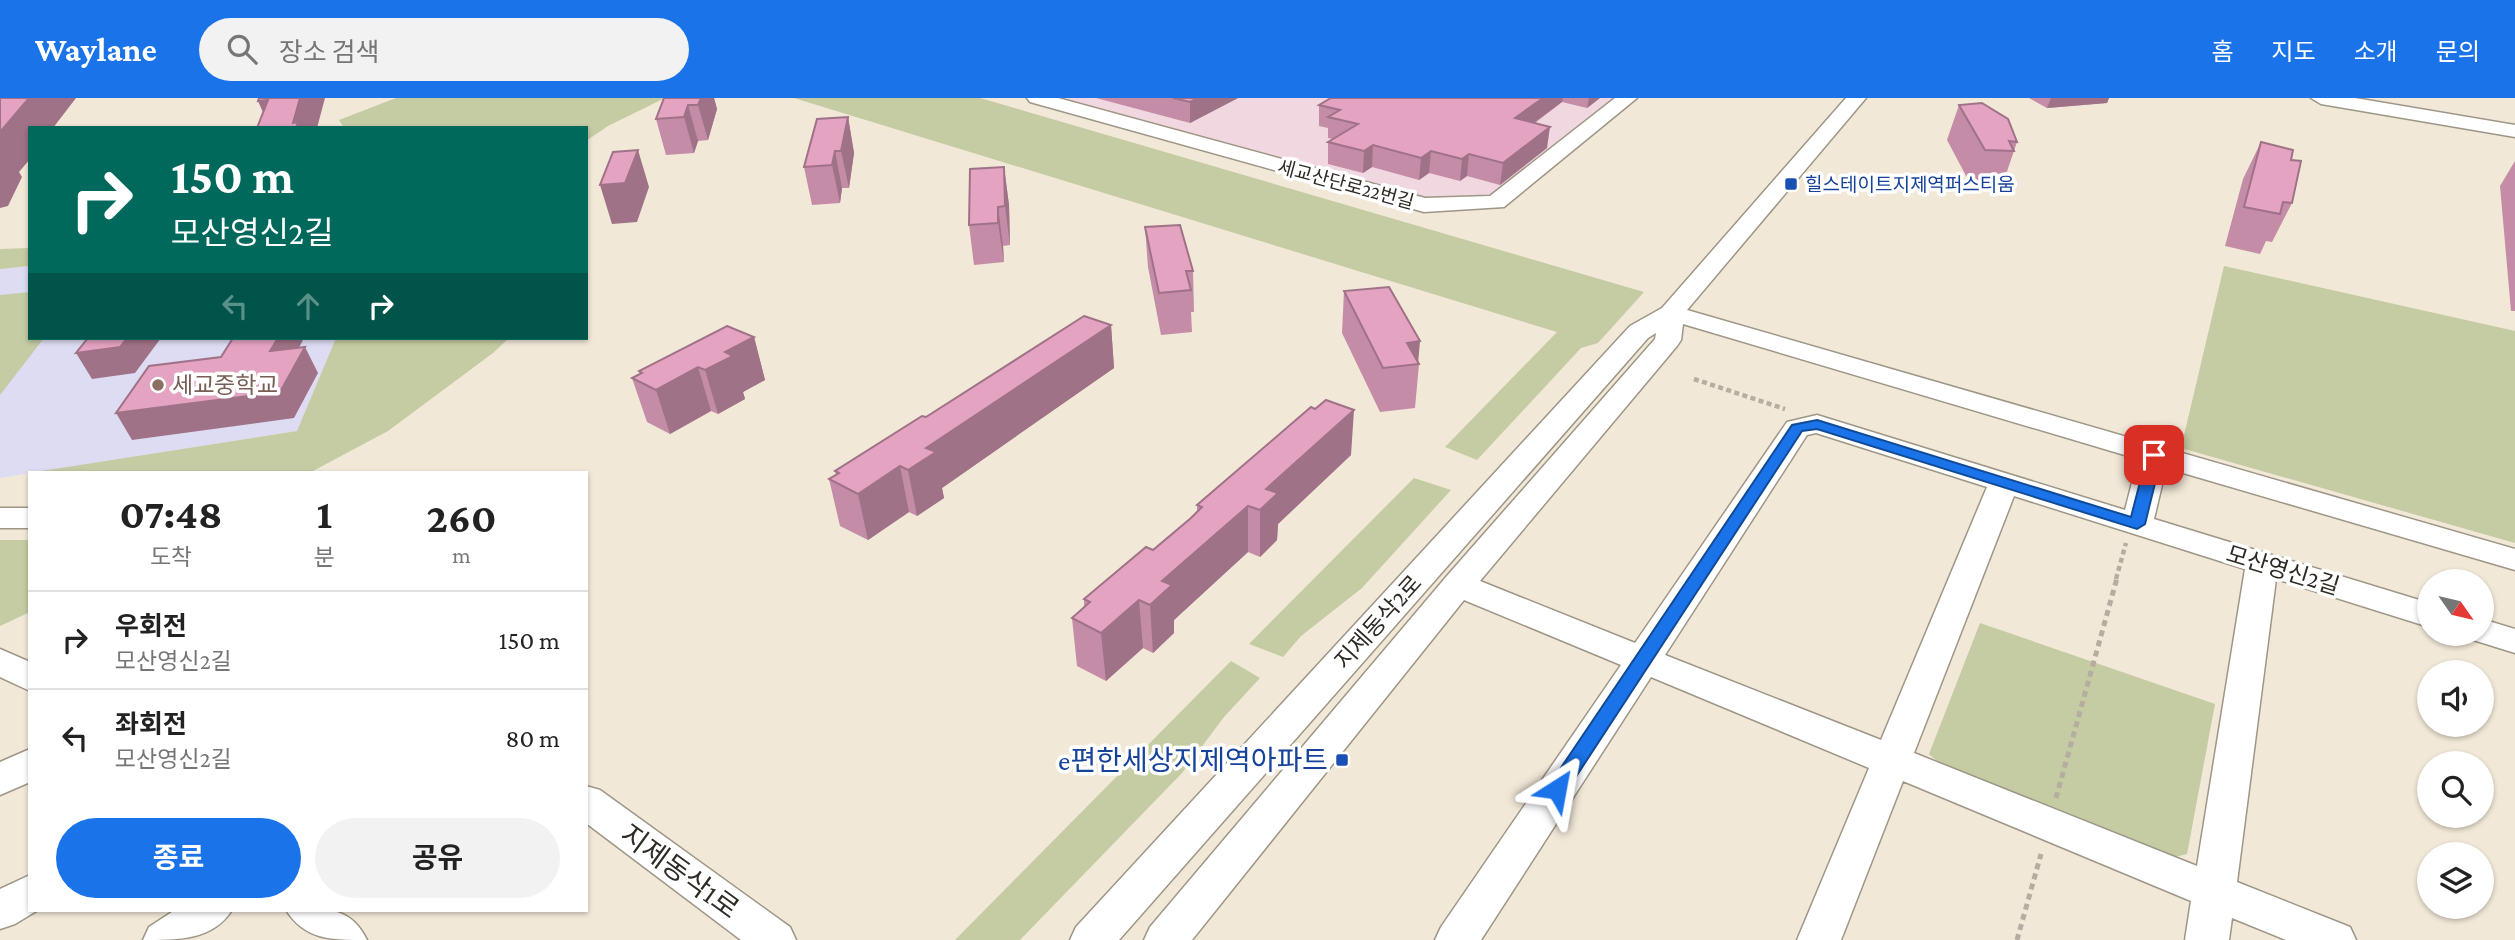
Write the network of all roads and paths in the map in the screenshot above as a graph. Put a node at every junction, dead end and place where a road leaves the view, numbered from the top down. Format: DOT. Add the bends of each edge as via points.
graph roads {
  1 [pos="1037,98"];
  2 [pos="1627,98"];
  3 [pos="1856,98"];
  4 [pos="2321,98"];
  5 [pos="2371,98"];
  6 [pos="2515,123"];
  7 [pos="2515,131"];
  8 [pos="1671,313"];
  9 [pos="1694,379"];
  10 [pos="1808,426"];
  11 [pos="2154,455"];
  12 [pos="2004,482"];
  13 [pos="0,518"];
  14 [pos="28,518"];
  15 [pos="2133,530"];
  16 [pos="2515,560"];
  17 [pos="2262,564"];
  18 [pos="1458,585"];
  19 [pos="2417,611"];
  20 [pos="2494,635"];
  21 [pos="2515,641"];
  22 [pos="1643,660"];
  23 [pos="0,661"];
  24 [pos="28,677"];
  25 [pos="1891,761"];
  26 [pos="28,765"];
  27 [pos="0,780"];
  28 [pos="588,802"];
  29 [pos="2049,824"];
  30 [pos="2214,891"];
  31 [pos="28,894"];
  32 [pos="0,911"];
  33 [pos="207,912"];
  34 [pos="310,912"];
  35 [pos="166,940"];
  36 [pos="345,940"];
  37 [pos="774,940"];
  38 [pos="1092,940"];
  39 [pos="1166,940"];
  40 [pos="1457,940"];
  41 [pos="1819,940"];
  42 [pos="2017,940"];
  43 [pos="2207,940"];
  44 [pos="2334,940"];
  1 -- 2 [label="street, 세교산단로22번길" via="1424,205 1496,202"];
  3 -- 8 [label="street, 지제동삭2로"];
  4 -- 7 [label="street"];
  5 -- 6 [label="street"];
  8 -- 11 [label="street"];
  8 -- 18 [label="street, 지제동삭2로" via="1668,340"];
  8 -- 38 [label="street, 지제동삭2로" via="1639,332"];
  9 -- 10 [label="path" via="1791,411"];
  10 -- 12 [label="street, 모산영신2길" via="1817,424"];
  10 -- 22 [label="street" via="1797,428"];
  11 -- 15 [label="street"];
  11 -- 16 [label="street"];
  12 -- 15 [label="street, 모산영신2길"];
  12 -- 25 [label="street"];
  13 -- 14 [label="street"];
  15 -- 17 [label="street, 모산영신2길"];
  15 -- 29 [label="path"];
  17 -- 19 [label="street, 모산영신2길"];
  17 -- 30 [label="street"];
  18 -- 22 [label="street"];
  18 -- 39 [label="street, 지제동삭2로"];
  20 -- 21 [label="street"];
  22 -- 25 [label="street"];
  22 -- 40 [label="street"];
  23 -- 24 [label="street"];
  25 -- 29 [label="street"];
  25 -- 41 [label="street"];
  26 -- 27 [label="street"];
  28 -- 37 [label="street, 지제동삭1로"];
  29 -- 30 [label="street"];
  29 -- 42 [label="path"];
  30 -- 43 [label="street"];
  30 -- 44 [label="street"];
  31 -- 32 [label="street"];
  33 -- 35 [label="street"];
  34 -- 36 [label="street"];
}
